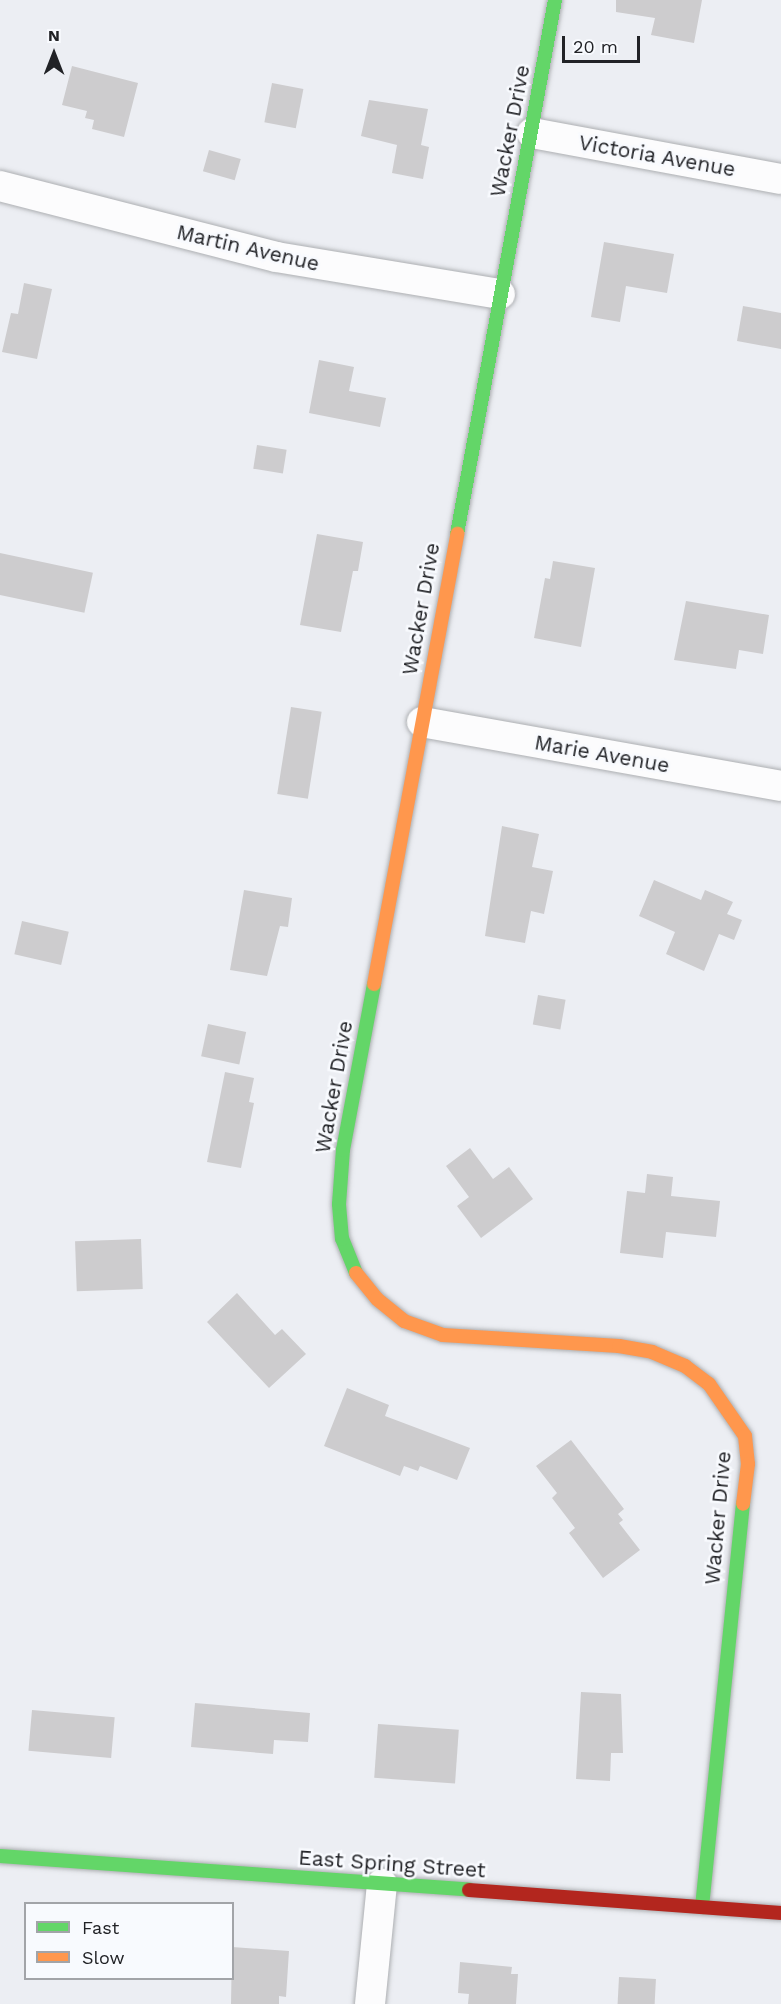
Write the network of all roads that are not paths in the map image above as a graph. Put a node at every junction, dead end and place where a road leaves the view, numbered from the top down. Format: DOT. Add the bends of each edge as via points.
graph roads {
  1 [pos="555,0"];
  2 [pos="532,133"];
  3 [pos="781,179"];
  4 [pos="0,186"];
  5 [pos="500,294"];
  6 [pos="422,722"];
  7 [pos="781,786"];
  8 [pos="0,1856"];
  9 [pos="382,1884"];
  10 [pos="702,1907"];
  11 [pos="781,1913"];
  12 [pos="370,2004"];
  1 -- 2 [label="street, Wacker Drive"];
  2 -- 3 [label="street, Victoria Avenue"];
  2 -- 5 [label="street, Wacker Drive"];
  4 -- 5 [label="street, Martin Avenue" via="276,257"];
  5 -- 6 [label="street, Wacker Drive"];
  6 -- 7 [label="street, Marie Avenue"];
  6 -- 10 [label="street, Wacker Drive" via="343,1150 339,1204 342,1239 356,1274 377,1299 404,1321 453,1336 619,1346 652,1352 685,1366 708,1384 745,1436 748,1464 726,1644"];
  8 -- 9 [label="street, East Spring Street"];
  9 -- 10 [label="street, East Spring Street"];
  9 -- 12 [label="street"];
  10 -- 11 [label="street, East Spring Street"];
}
